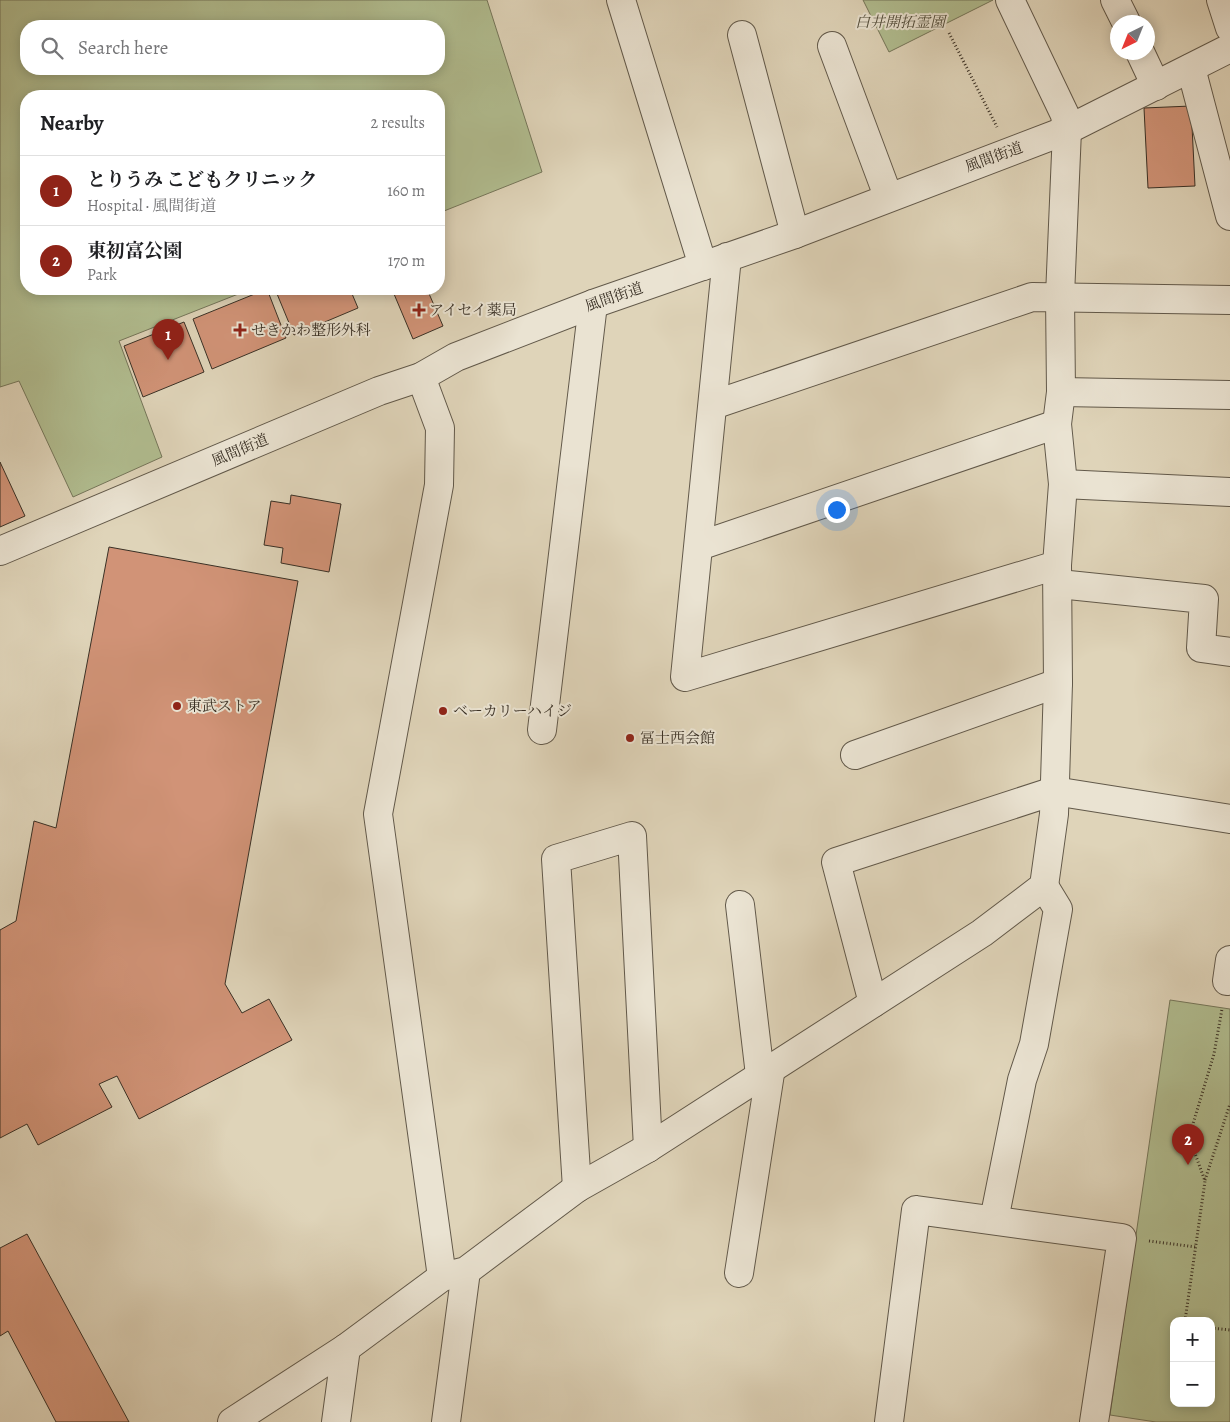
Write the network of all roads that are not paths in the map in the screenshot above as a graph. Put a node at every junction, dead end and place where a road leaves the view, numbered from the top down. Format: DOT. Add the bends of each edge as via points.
graph roads {
  1 [pos="621,0"];
  2 [pos="1010,0"];
  3 [pos="1116,0"];
  4 [pos="1221,0"];
  5 [pos="1123,15"];
  6 [pos="1230,28"];
  7 [pos="742,35"];
  8 [pos="832,46"];
  9 [pos="1230,48"];
  10 [pos="1144,60"];
  11 [pos="1192,68"];
  12 [pos="1156,86"];
  13 [pos="1067,130"];
  14 [pos="888,196"];
  15 [pos="1230,216"];
  16 [pos="795,234"];
  17 [pos="715,262"];
  18 [pos="1060,296"];
  19 [pos="1230,300"];
  20 [pos="593,304"];
  21 [pos="421,377"];
  22 [pos="1061,392"];
  23 [pos="1230,396"];
  24 [pos="713,404"];
  25 [pos="1057,424"];
  26 [pos="1063,484"];
  27 [pos="1230,492"];
  28 [pos="699,546"];
  29 [pos="0,551"];
  30 [pos="1058,575"];
  31 [pos="1230,652"];
  32 [pos="1058,683"];
  33 [pos="542,730"];
  34 [pos="855,755"];
  35 [pos="1054,791"];
  36 [pos="1230,819"];
  37 [pos="1044,886"];
  38 [pos="740,905"];
  39 [pos="873,1002"];
  40 [pos="765,1071"];
  41 [pos="648,1148"];
  42 [pos="577,1188"];
  43 [pos="994,1220"];
  44 [pos="739,1273"];
  45 [pos="454,1274"];
  46 [pos="346,1348"];
  47 [pos="232,1422"];
  48 [pos="336,1422"];
  49 [pos="446,1422"];
  50 [pos="889,1422"];
  51 [pos="1094,1422"];
  1 -- 17 [label="street"];
  2 -- 13 [label="street" via="1065,115"];
  3 -- 5 [label="street"];
  4 -- 6 [label="street"];
  7 -- 16 [label="street"];
  8 -- 14 [label="street"];
  9 -- 11 [label="street, 風間街道"];
  10 -- 12 [label="street"];
  11 -- 12 [label="street, 風間街道"];
  11 -- 15 [label="street"];
  12 -- 13 [label="street, 風間街道"];
  13 -- 14 [label="street, 風間街道"];
  13 -- 18 [label="street"];
  14 -- 16 [label="street, 風間街道"];
  16 -- 17 [label="street, 風間街道"];
  17 -- 20 [label="street, 風間街道"];
  17 -- 24 [label="street"];
  18 -- 19 [label="street"];
  18 -- 22 [label="street"];
  18 -- 24 [label="street" via="1032,297"];
  20 -- 21 [label="street, 風間街道" via="456,357"];
  20 -- 33 [label="street"];
  21 -- 29 [label="street, 風間街道" via="379,391"];
  21 -- 45 [label="street" via="440,428 439,485 378,814"];
  22 -- 23 [label="street"];
  22 -- 25 [label="street"];
  24 -- 28 [label="street"];
  25 -- 26 [label="street"];
  25 -- 28 [label="street"];
  26 -- 27 [label="street"];
  26 -- 30 [label="street"];
  28 -- 30 [label="street" via="685,677"];
  30 -- 31 [label="street" via="1204,599 1201,648"];
  30 -- 32 [label="street"];
  32 -- 34 [label="street"];
  32 -- 35 [label="street"];
  35 -- 36 [label="street"];
  35 -- 37 [label="street"];
  35 -- 39 [label="street" via="836,862"];
  37 -- 39 [label="street" via="982,933"];
  37 -- 43 [label="street" via="1058,910 1034,1044 1022,1080"];
  38 -- 40 [label="street"];
  39 -- 40 [label="street"];
  40 -- 41 [label="street"];
  40 -- 44 [label="street"];
  41 -- 42 [label="street"];
  41 -- 42 [label="street" via="632,836 556,859"];
  42 -- 45 [label="street"];
  43 -- 50 [label="street" via="916,1210"];
  43 -- 51 [label="street" via="1122,1238"];
  45 -- 46 [label="street"];
  45 -- 49 [label="street"];
  46 -- 47 [label="street"];
  46 -- 48 [label="street"];
}
